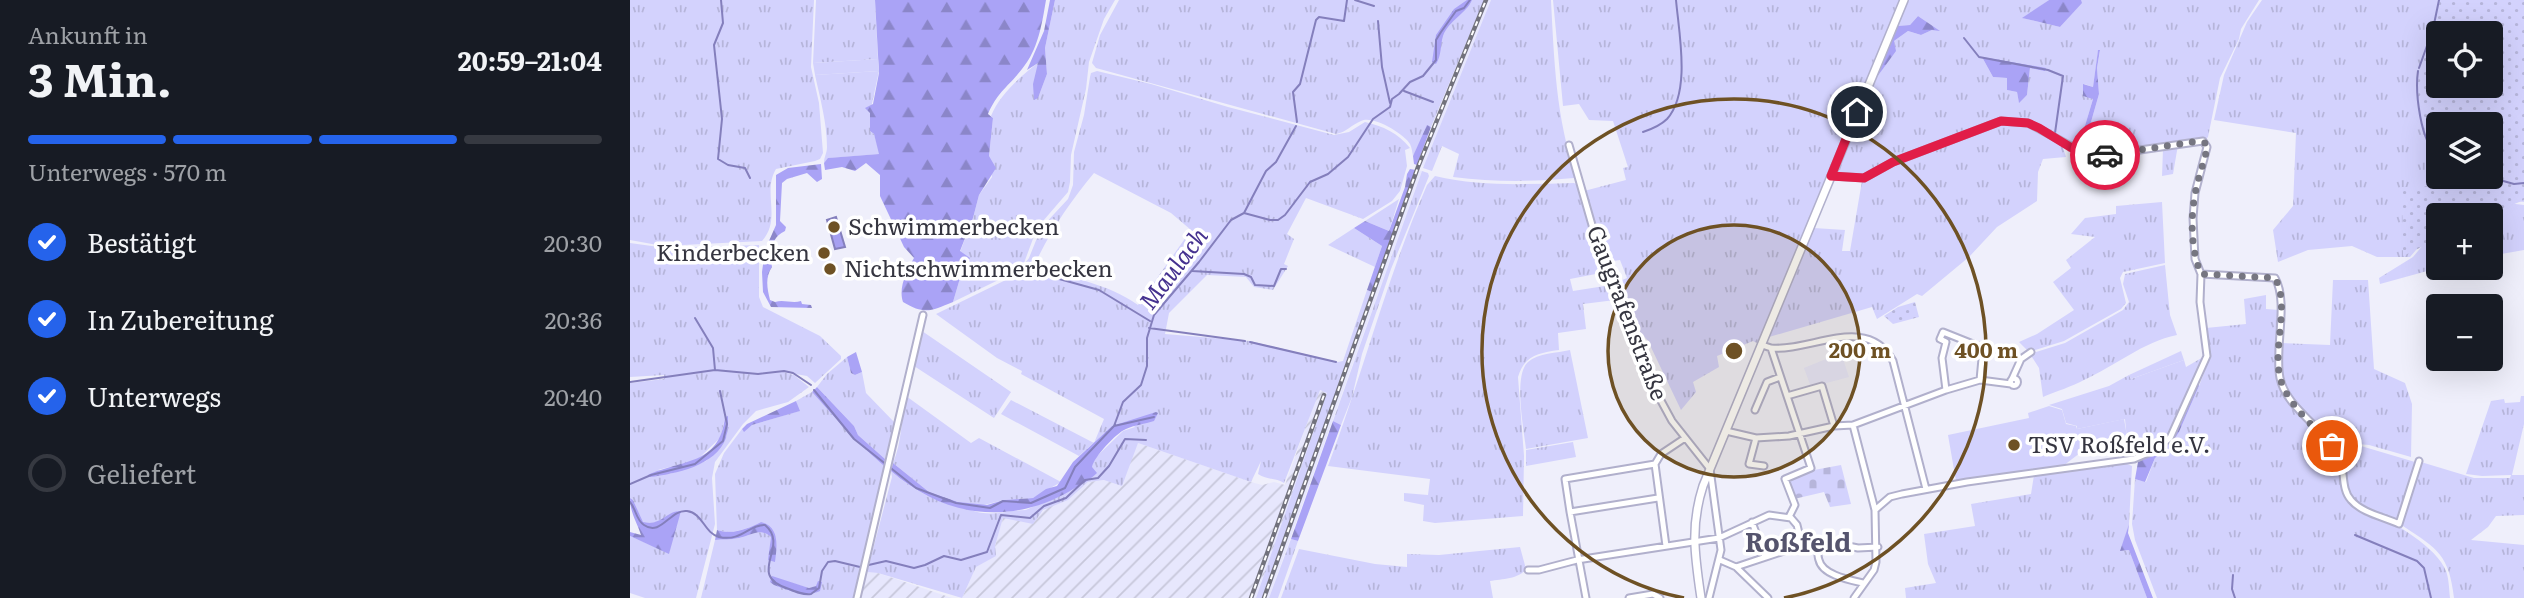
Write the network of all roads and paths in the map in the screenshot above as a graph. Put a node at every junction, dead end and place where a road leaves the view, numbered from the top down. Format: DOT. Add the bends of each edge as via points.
graph roads {
  1 [pos="1904,0"];
  2 [pos="1569,145"];
  3 [pos="1831,176"];
  4 [pos="2201,274"];
  5 [pos="923,315"];
  6 [pos="1762,345"];
  7 [pos="1771,348"];
  8 [pos="2031,352"];
  9 [pos="1780,377"];
  10 [pos="1980,380"];
  11 [pos="1946,390"];
  12 [pos="1787,396"];
  13 [pos="1903,407"];
  14 [pos="1755,410"];
  15 [pos="1853,425"];
  16 [pos="1834,426"];
  17 [pos="1726,431"];
  18 [pos="1799,433"];
  19 [pos="1685,438"];
  20 [pos="1756,439"];
  21 [pos="2419,461"];
  22 [pos="1655,464"];
  23 [pos="1764,466"];
  24 [pos="1710,469"];
  25 [pos="1926,489"];
  26 [pos="1702,491"];
  27 [pos="1712,493"];
  28 [pos="1658,498"];
  29 [pos="1875,510"];
  30 [pos="1570,512"];
  31 [pos="1789,517"];
  32 [pos="1752,522"];
  33 [pos="1719,538"];
  34 [pos="1693,542"];
  35 [pos="1818,543"];
  36 [pos="1802,545"];
  37 [pos="1666,546"];
  38 [pos="1878,547"];
  39 [pos="1765,557"];
  40 [pos="1577,560"];
  41 [pos="1720,560"];
  42 [pos="1736,567"];
  43 [pos="1528,570"];
  44 [pos="1863,583"];
  45 [pos="857,598"];
  46 [pos="1586,598"];
  47 [pos="1629,598"];
  48 [pos="1660,598"];
  49 [pos="1701,598"];
  50 [pos="1709,598"];
  51 [pos="1768,598"];
  52 [pos="1854,598"];
  1 -- 3 [label="main road"];
  2 -- 19 [label="street, Gaugrafenstraße" via="1619,302 1656,395"];
  3 -- 4 [label="street" via="1864,178 1893,162 2001,121 2028,123 2070,147 2093,154 2203,141 2207,147 2193,218 2195,259"];
  3 -- 6 [label="main road"];
  4 -- 21 [label="street" via="2275,278 2281,289 2280,379 2339,455 2348,497 2357,506 2399,524"];
  4 -- 25 [label="street" via="2207,356 2170,438 2134,459"];
  5 -- 45 [label="street"];
  6 -- 7 [label="street"];
  6 -- 17 [label="main road"];
  7 -- 9 [label="street"];
  7 -- 13 [label="street" via="1839,337 1871,339 1893,360"];
  8 -- 10 [label="street" via="2021,359 2012,382"];
  9 -- 12 [label="street"];
  9 -- 14 [label="street" via="1767,382"];
  10 -- 11 [label="street"];
  10 -- 11 [label="street" via="1983,348 1943,332"];
  11 -- 13 [label="street"];
  12 -- 16 [label="street" via="1822,386"];
  12 -- 18 [label="street"];
  13 -- 15 [label="street"];
  13 -- 25 [label="street"];
  15 -- 16 [label="street"];
  15 -- 29 [label="street"];
  16 -- 18 [label="street"];
  17 -- 20 [label="street"];
  17 -- 24 [label="main road"];
  18 -- 20 [label="street"];
  18 -- 31 [label="street" via="1811,468 1785,479 1795,505"];
  19 -- 22 [label="street" via="1661,454"];
  19 -- 24 [label="street, Gaugrafenstraße"];
  20 -- 23 [label="street" via="1749,464"];
  22 -- 28 [label="street"];
  22 -- 30 [label="street" via="1565,479"];
  24 -- 26 [label="main road"];
  24 -- 27 [label="street"];
  25 -- 29 [label="street" via="1890,498"];
  26 -- 27 [label="street"];
  26 -- 34 [label="main road"];
  27 -- 33 [label="street"];
  28 -- 30 [label="street"];
  28 -- 37 [label="street"];
  29 -- 38 [label="street"];
  30 -- 40 [label="street"];
  31 -- 32 [label="street" via="1769,515"];
  31 -- 36 [label="street" via="1797,525"];
  32 -- 33 [label="street"];
  32 -- 39 [label="street"];
  33 -- 34 [label="street"];
  33 -- 41 [label="street"];
  34 -- 37 [label="street"];
  34 -- 49 [label="main road"];
  35 -- 36 [label="street"];
  35 -- 38 [label="street"];
  35 -- 44 [label="street" via="1822,567"];
  36 -- 39 [label="street"];
  37 -- 40 [label="street"];
  38 -- 44 [label="street" via="1874,570"];
  39 -- 42 [label="street"];
  40 -- 43 [label="street"];
  40 -- 46 [label="street"];
  41 -- 42 [label="street"];
  41 -- 50 [label="street"];
  42 -- 51 [label="street"];
  44 -- 52 [label="street"];
  47 -- 48 [label="street" via="1653,594"];
}
